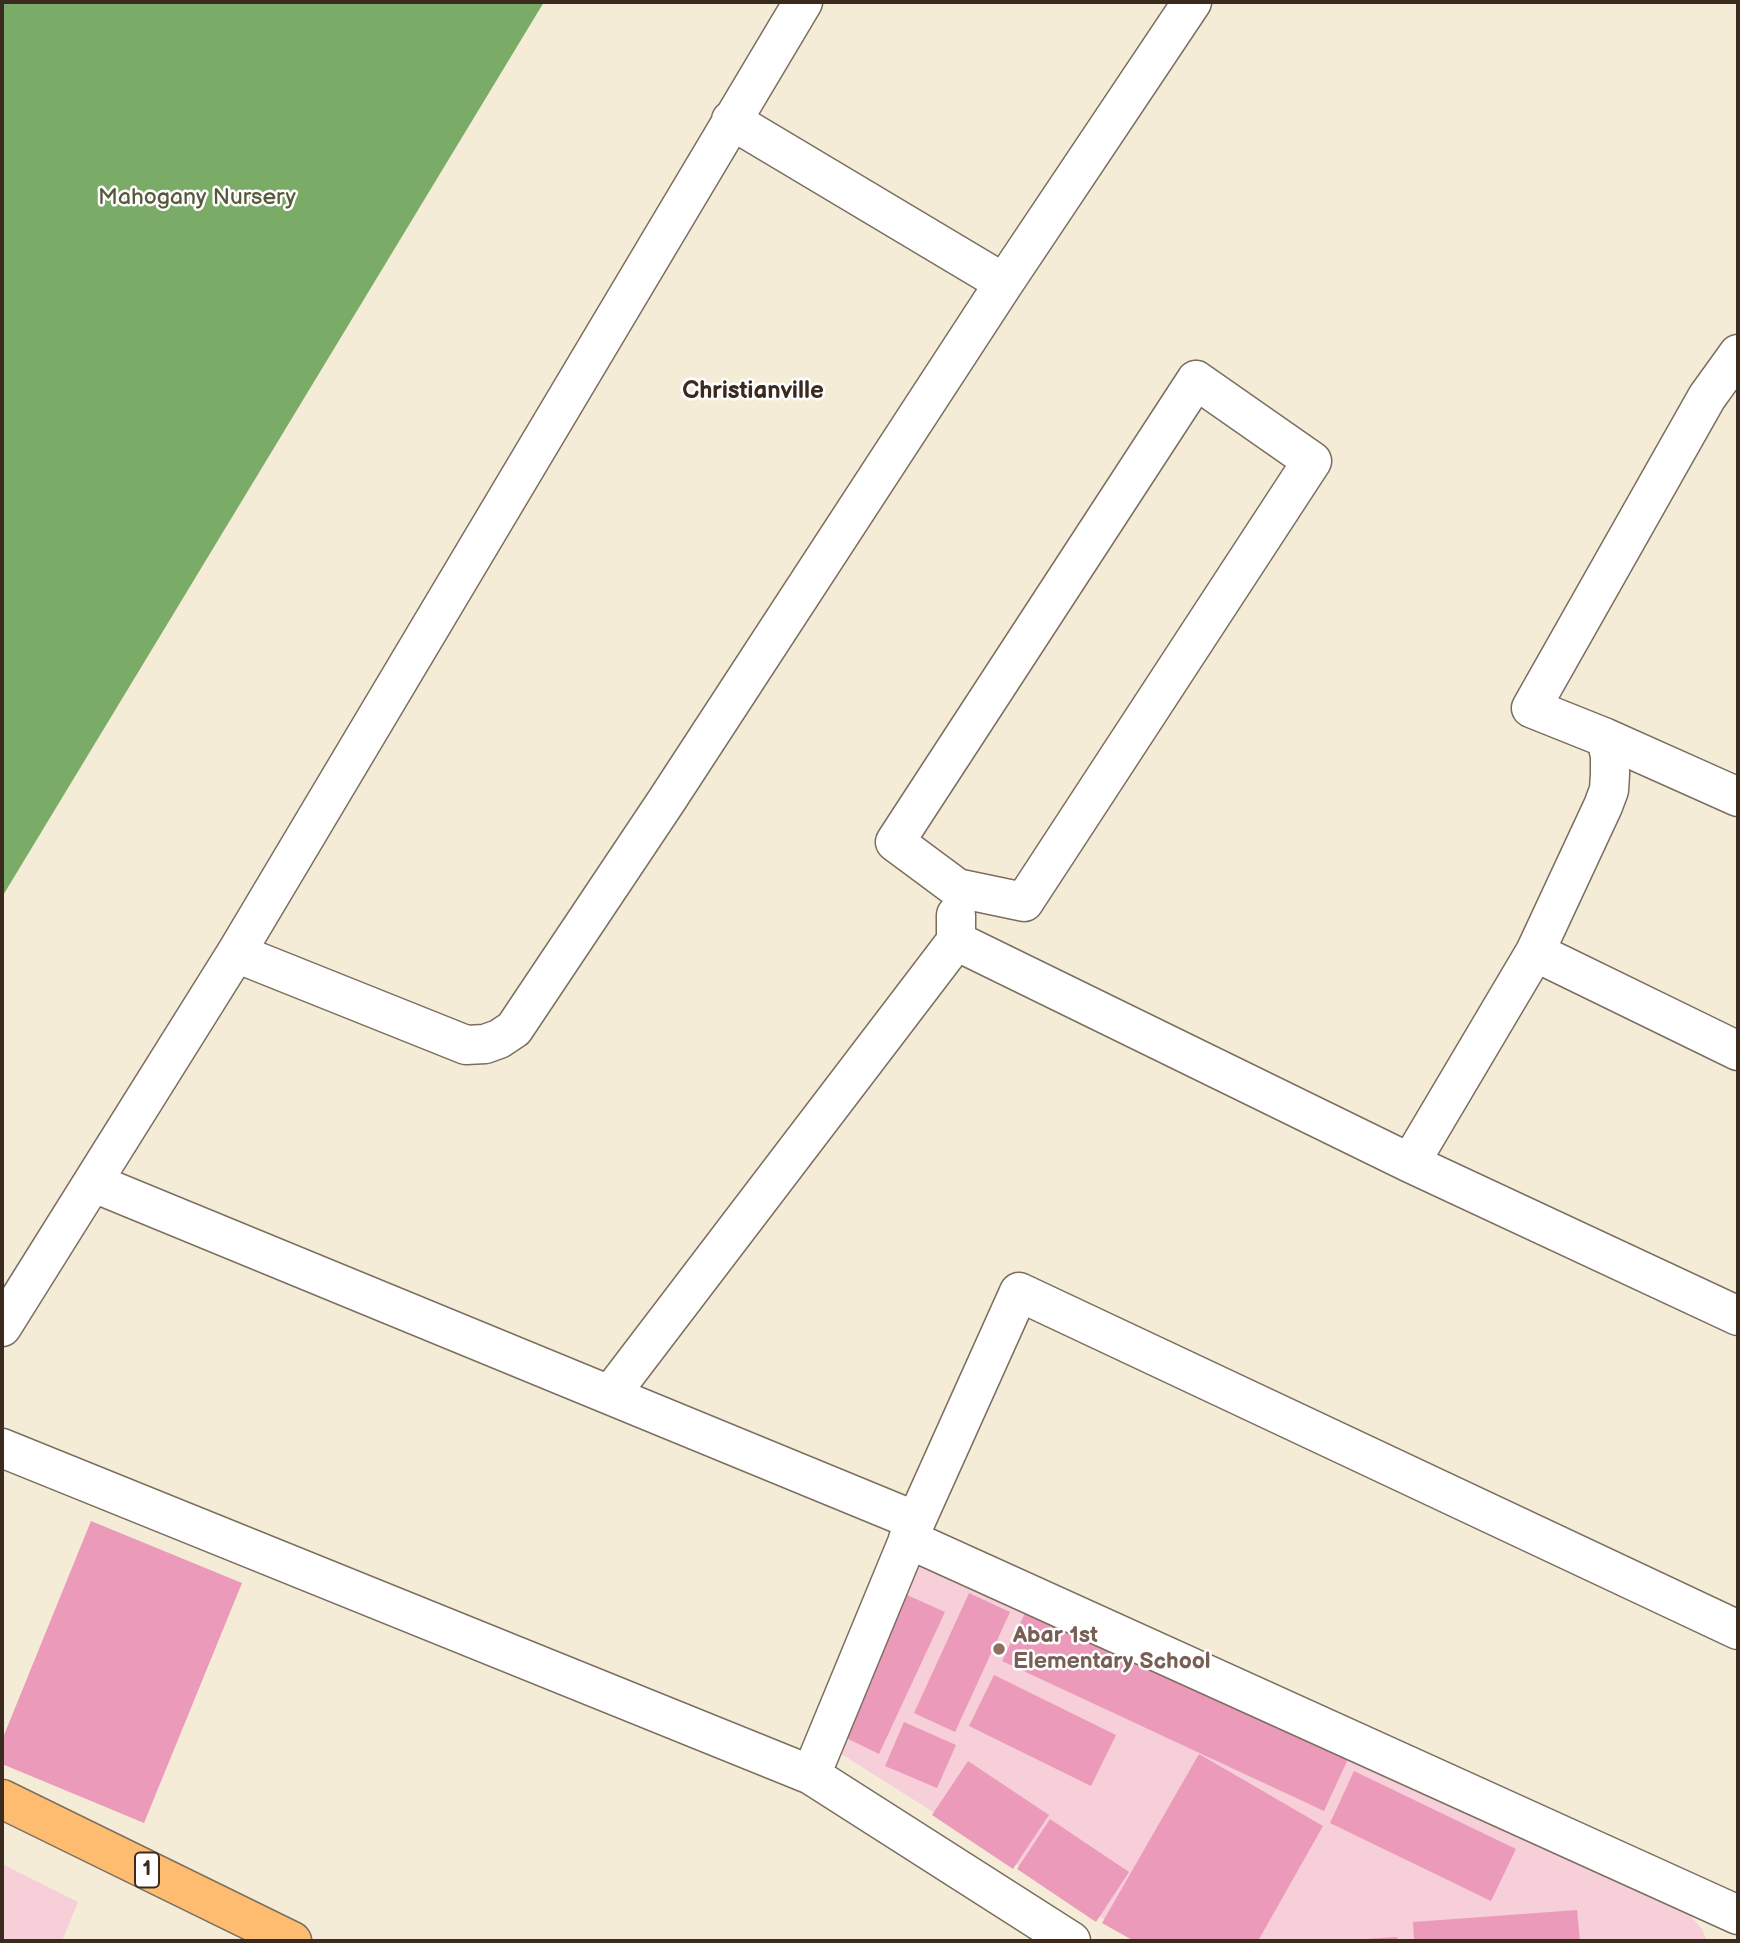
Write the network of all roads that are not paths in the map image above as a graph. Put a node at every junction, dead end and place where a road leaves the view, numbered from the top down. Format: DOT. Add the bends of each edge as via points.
graph roads {
  1 [pos="803,2"];
  2 [pos="1192,2"];
  3 [pos="731,120"];
  4 [pos="1004,283"];
  5 [pos="1738,354"];
  6 [pos="1606,737"];
  7 [pos="1738,797"];
  8 [pos="957,888"];
  9 [pos="956,941"];
  10 [pos="1535,952"];
  11 [pos="236,953"];
  12 [pos="1738,1051"];
  13 [pos="1410,1163"];
  14 [pos="94,1182"];
  15 [pos="1738,1316"];
  16 [pos="2,1327"];
  17 [pos="610,1395"];
  18 [pos="2,1448"];
  19 [pos="912,1530"];
  20 [pos="1738,1630"];
  21 [pos="811,1775"];
  22 [pos="2,1799"];
  23 [pos="1738,1915"];
  24 [pos="292,1941"];
  25 [pos="1070,1941"];
  1 -- 3 [label="street"];
  2 -- 4 [label="street"];
  3 -- 4 [label="street"];
  3 -- 11 [label="street"];
  4 -- 11 [label="street" via="667,800 508,1034 485,1044 466,1045"];
  5 -- 6 [label="street" via="1707,397 1531,708"];
  6 -- 7 [label="street"];
  6 -- 10 [label="street" via="1609,790"];
  8 -- 8 [label="street" via="895,842 1196,380 1312,461 1024,902"];
  8 -- 9 [label="street"];
  9 -- 13 [label="street"];
  9 -- 17 [label="street"];
  10 -- 12 [label="street"];
  10 -- 13 [label="street"];
  11 -- 14 [label="street"];
  13 -- 15 [label="street"];
  14 -- 16 [label="street"];
  14 -- 17 [label="street"];
  17 -- 19 [label="street"];
  18 -- 21 [label="street"];
  19 -- 20 [label="street" via="1019,1292"];
  19 -- 21 [label="street"];
  19 -- 23 [label="street"];
  21 -- 25 [label="street"];
  22 -- 24 [label="highway, 1"];
}
